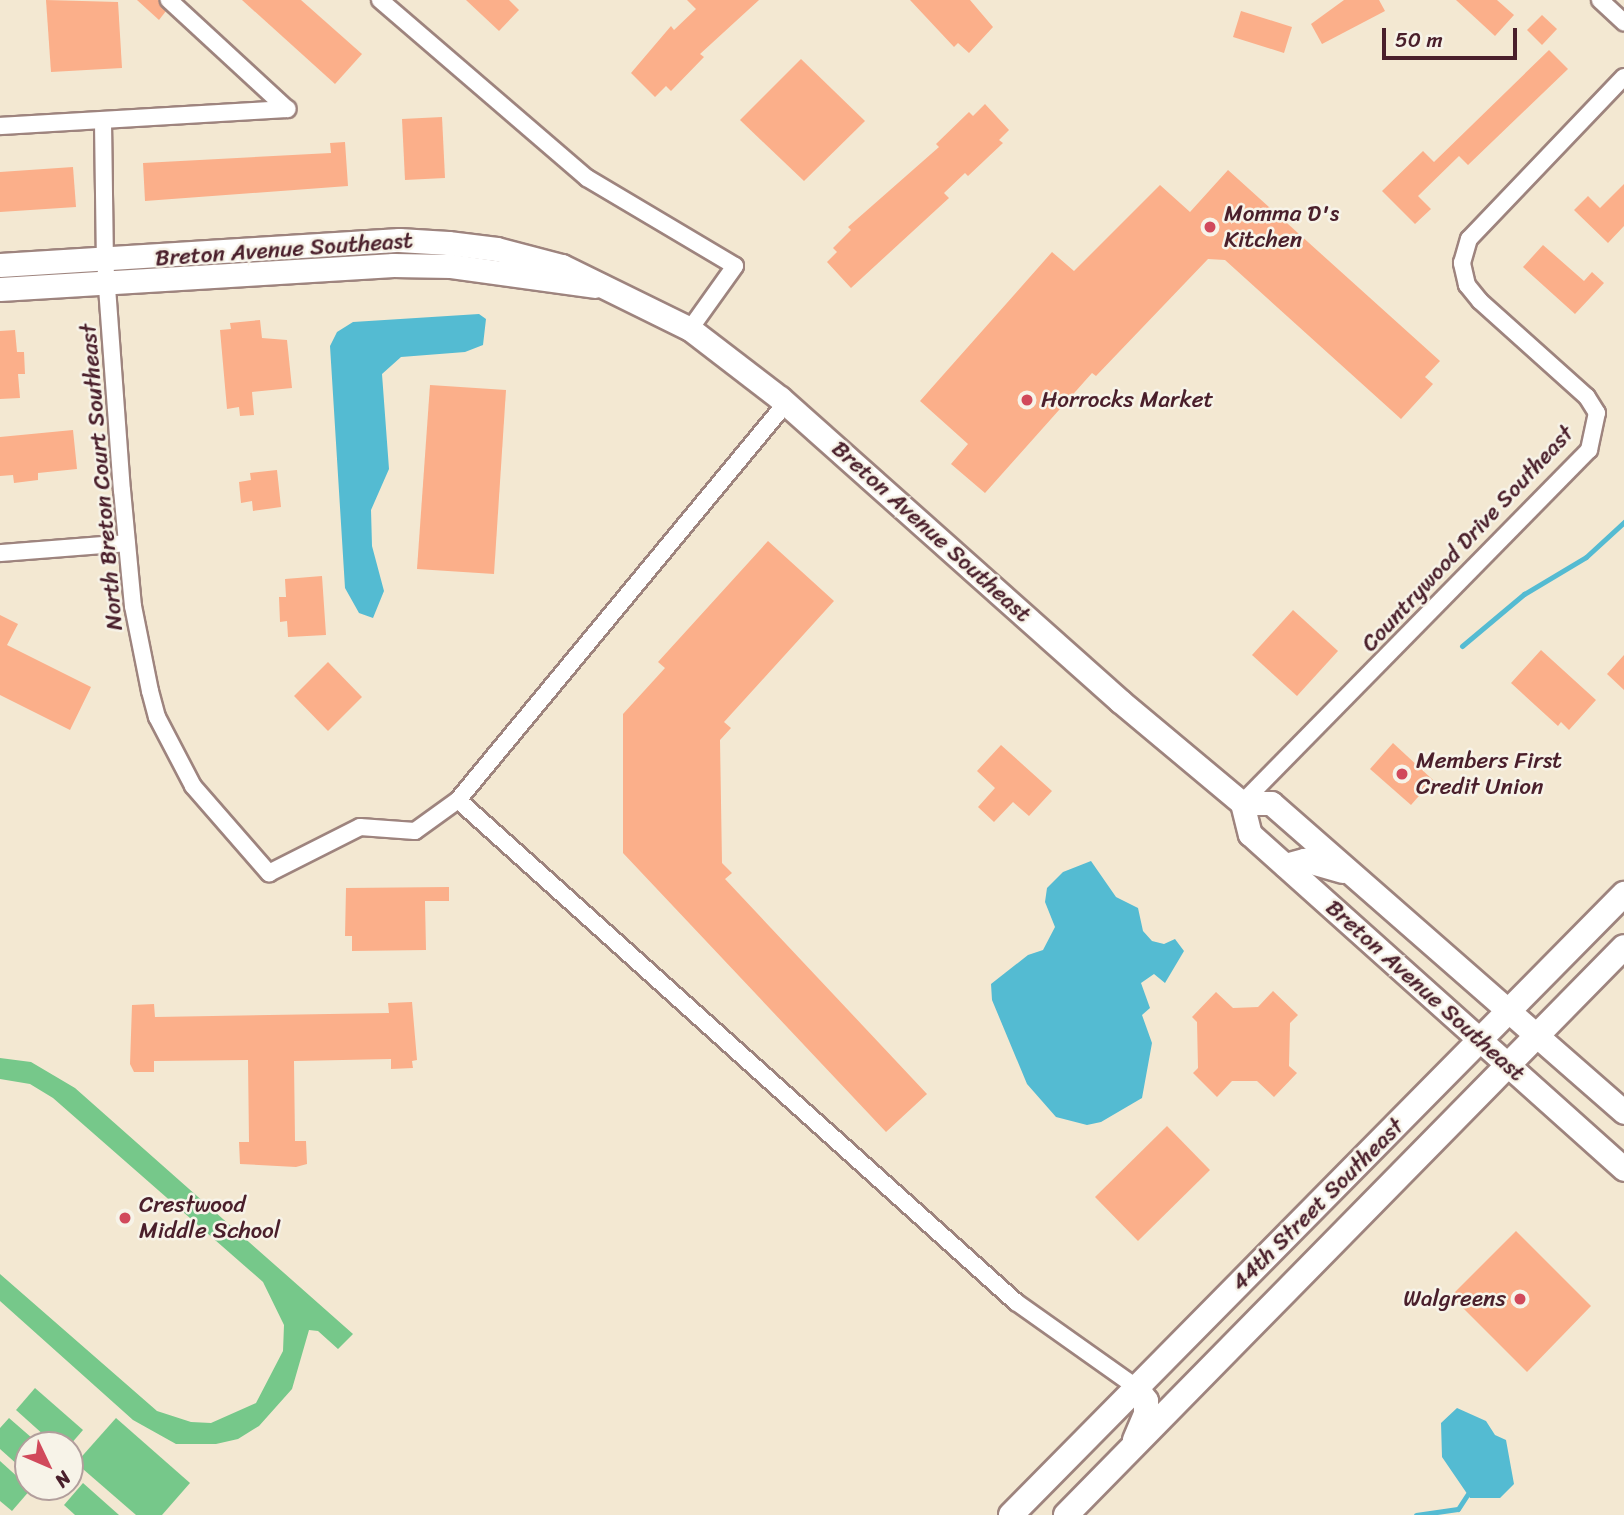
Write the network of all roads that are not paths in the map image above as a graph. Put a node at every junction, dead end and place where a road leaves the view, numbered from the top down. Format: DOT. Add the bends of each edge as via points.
graph roads {
  1 [pos="169,0"];
  2 [pos="380,0"];
  3 [pos="1600,0"];
  4 [pos="1624,22"];
  5 [pos="1624,77"];
  6 [pos="103,122"];
  7 [pos="0,125"];
  8 [pos="105,260"];
  9 [pos="0,265"];
  10 [pos="107,284"];
  11 [pos="602,287"];
  12 [pos="0,289"];
  13 [pos="690,329"];
  14 [pos="786,403"];
  15 [pos="127,543"];
  16 [pos="0,553"];
  17 [pos="458,800"];
  18 [pos="1242,803"];
  19 [pos="1285,865"];
  20 [pos="1363,883"];
  21 [pos="1624,894"];
  22 [pos="1624,947"];
  23 [pos="1510,1014"];
  24 [pos="1536,1037"];
  25 [pos="1482,1041"];
  26 [pos="1509,1064"];
  27 [pos="1624,1112"];
  28 [pos="1624,1169"];
  29 [pos="1193,1329"];
  30 [pos="1193,1386"];
  31 [pos="1136,1387"];
  32 [pos="1130,1450"];
  33 [pos="1011,1515"];
  34 [pos="1066,1515"];
  1 -- 6 [label="street" via="287,109"];
  2 -- 13 [label="street" via="587,178 735,266"];
  3 -- 4 [label="street"];
  5 -- 18 [label="street, Countrywood Drive Southeast" via="1469,239 1462,262 1467,285 1480,301 1587,397 1597,413 1589,450"];
  6 -- 7 [label="street"];
  6 -- 8 [label="street, North Breton Court Southeast"];
  8 -- 9 [label="main road, Breton Avenue Southeast"];
  8 -- 10 [label="street, North Breton Court Southeast"];
  8 -- 11 [label="main road, Breton Avenue Southeast" via="399,240 525,255 562,266"];
  10 -- 11 [label="main road, Breton Avenue Southeast" via="393,265 451,266"];
  10 -- 12 [label="main road, Breton Avenue Southeast"];
  10 -- 15 [label="street, North Breton Court Southeast"];
  11 -- 13 [label="main road, Breton Avenue Southeast"];
  13 -- 14 [label="main road, Breton Avenue Southeast"];
  14 -- 17 [label="street"];
  14 -- 18 [label="main road, Breton Avenue Southeast" via="1120,701"];
  15 -- 16 [label="street"];
  15 -- 17 [label="street, North Breton Court Southeast" via="132,606 157,717 193,786 269,873 360,827 415,831"];
  17 -- 31 [label="street" via="1016,1303"];
  18 -- 19 [label="main road, Breton Avenue Southeast" via="1251,834"];
  18 -- 20 [label="main road, Breton Avenue Southeast" via="1271,803"];
  19 -- 20 [label="main road" via="1315,862"];
  19 -- 25 [label="main road, Breton Avenue Southeast"];
  20 -- 23 [label="main road, Breton Avenue Southeast"];
  21 -- 23 [label="main road, 44th Street Southeast"];
  22 -- 24 [label="main road, 44th Street Southeast"];
  23 -- 24 [label="main road, Breton Avenue Southeast"];
  23 -- 25 [label="main road, 44th Street Southeast"];
  24 -- 26 [label="main road, 44th Street Southeast"];
  24 -- 27 [label="main road, Breton Avenue Southeast"];
  25 -- 26 [label="main road, Breton Avenue Southeast"];
  25 -- 29 [label="main road, 44th Street Southeast"];
  26 -- 28 [label="main road, Breton Avenue Southeast"];
  26 -- 30 [label="main road, 44th Street Southeast"];
  29 -- 30 [label="main road" via="1185,1361 1185,1374"];
  29 -- 31 [label="main road, 44th Street Southeast"];
  30 -- 32 [label="main road, 44th Street Southeast"];
  31 -- 32 [label="main road" via="1146,1401 1146,1414"];
  31 -- 33 [label="main road, 44th Street Southeast"];
  32 -- 34 [label="main road, 44th Street Southeast"];
}
